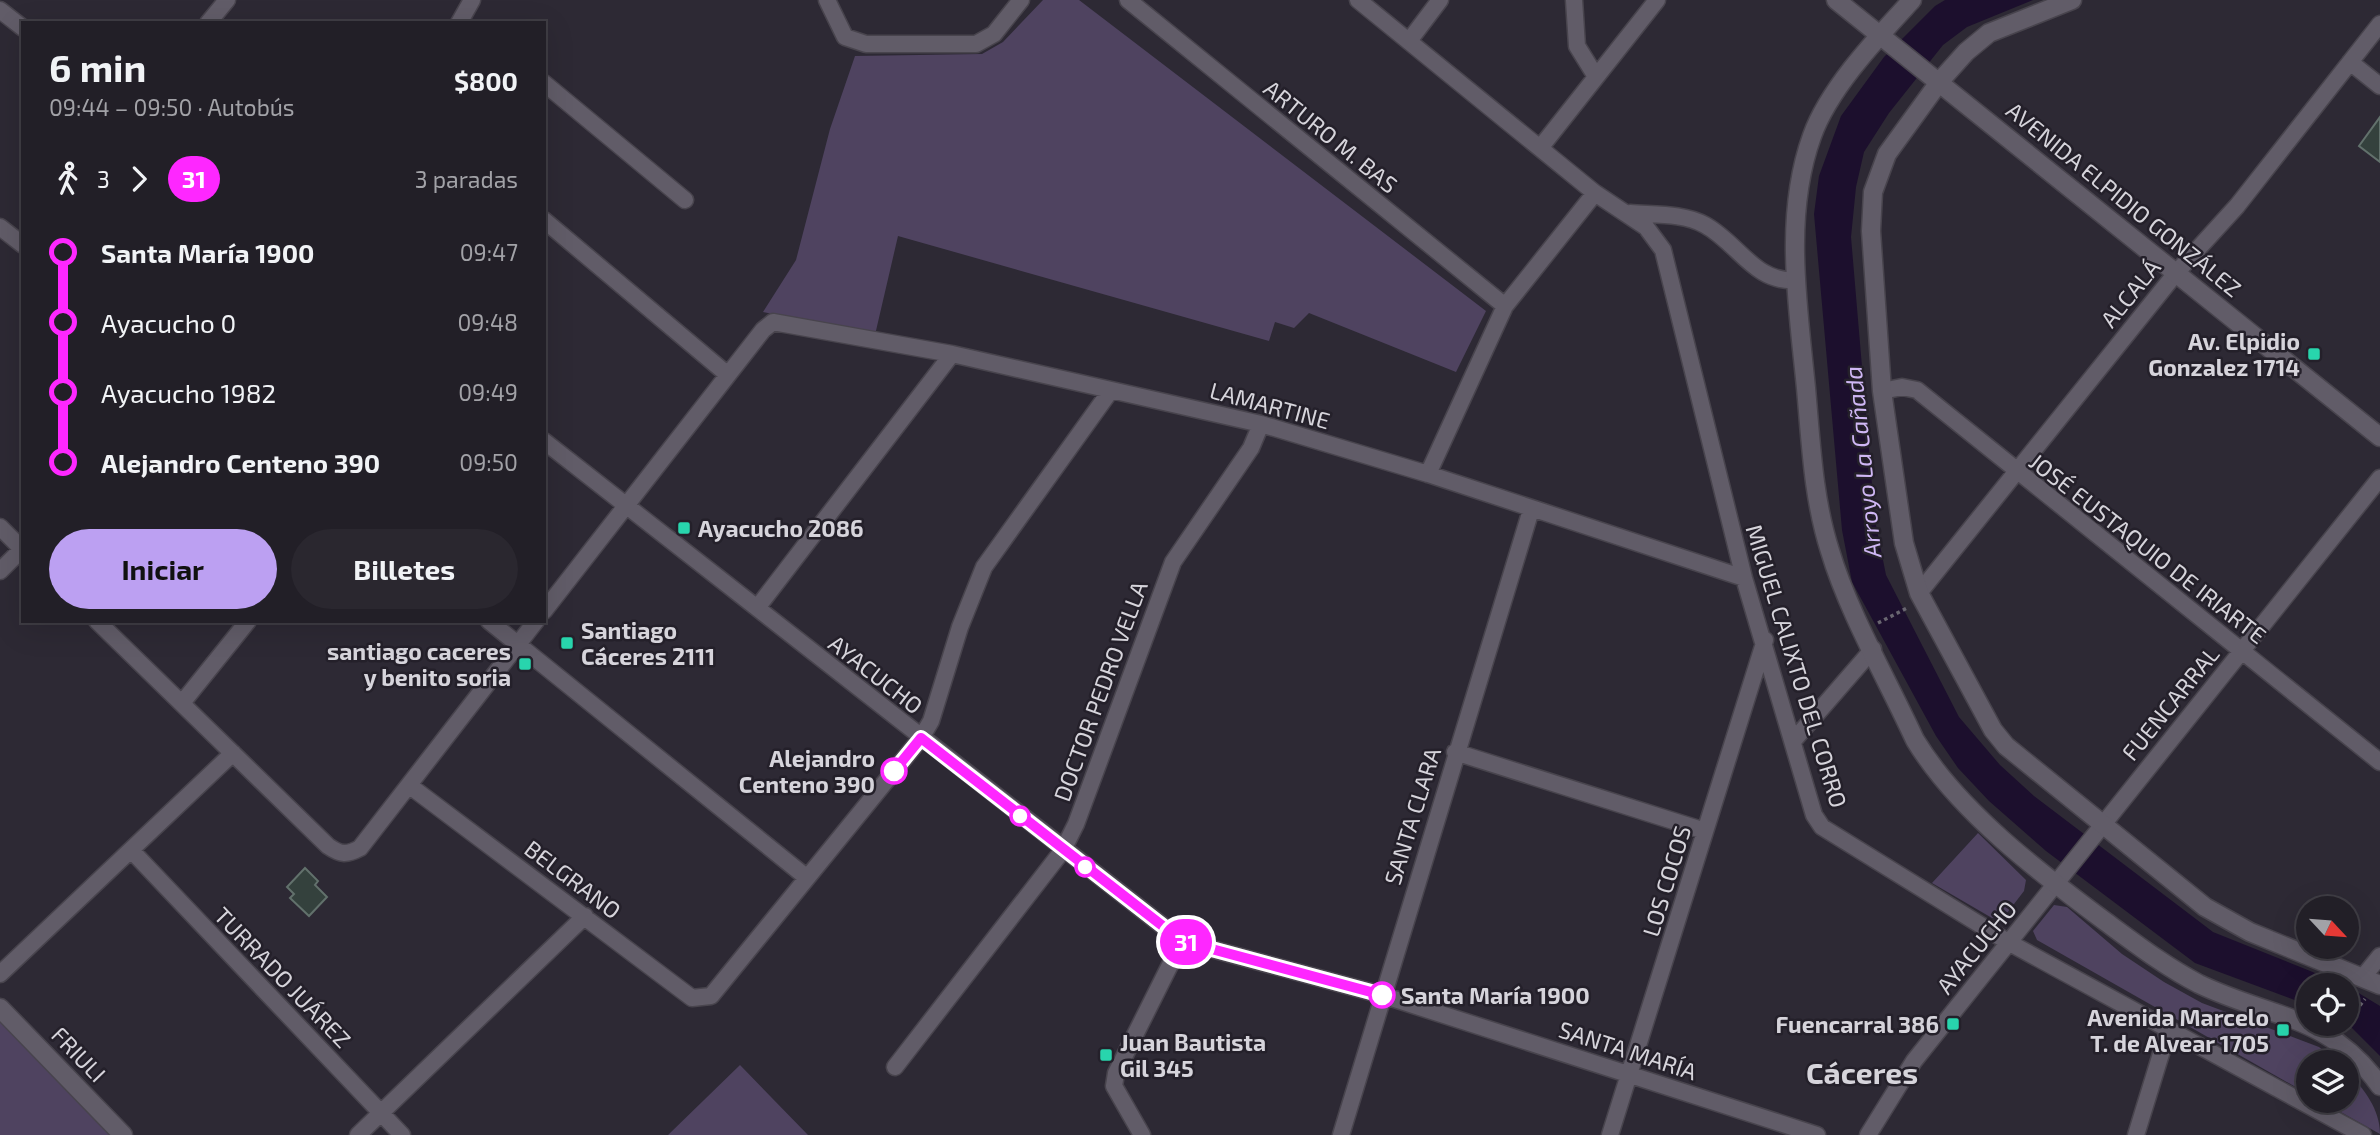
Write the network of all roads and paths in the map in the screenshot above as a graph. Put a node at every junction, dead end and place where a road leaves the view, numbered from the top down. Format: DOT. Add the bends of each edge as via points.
graph roads {
  1 [pos="227,0"];
  2 [pos="472,0"];
  3 [pos="827,0"];
  4 [pos="1021,0"];
  5 [pos="1129,0"];
  6 [pos="1358,0"];
  7 [pos="1440,0"];
  8 [pos="1574,0"];
  9 [pos="1657,0"];
  10 [pos="1836,0"];
  11 [pos="1912,0"];
  12 [pos="2072,0"];
  13 [pos="0,10"];
  14 [pos="210,21"];
  15 [pos="459,21"];
  16 [pos="2380,24"];
  17 [pos="21,26"];
  18 [pos="1886,39"];
  19 [pos="1409,41"];
  20 [pos="2350,62"];
  21 [pos="1595,75"];
  22 [pos="1935,77"];
  23 [pos="546,85"];
  24 [pos="2380,86"];
  25 [pos="1539,148"];
  26 [pos="1595,193"];
  27 [pos="685,200"];
  28 [pos="1628,213"];
  29 [pos="546,222"];
  30 [pos="0,227"];
  31 [pos="21,243"];
  32 [pos="2175,273"];
  33 [pos="1796,280"];
  34 [pos="1505,306"];
  35 [pos="952,354"];
  36 [pos="728,375"];
  37 [pos="1111,390"];
  38 [pos="1882,391"];
  39 [pos="1261,424"];
  40 [pos="2380,437"];
  41 [pos="546,443"];
  42 [pos="2016,473"];
  43 [pos="1428,474"];
  44 [pos="2380,478"];
  45 [pos="626,505"];
  46 [pos="1531,510"];
  47 [pos="0,527"];
  48 [pos="21,548"];
  49 [pos="21,550"];
  50 [pos="0,571"];
  51 [pos="1744,579"];
  52 [pos="1921,596"];
  53 [pos="546,608"];
  54 [pos="757,608"];
  55 [pos="99,623"];
  56 [pos="246,623"];
  57 [pos="491,623"];
  58 [pos="534,623"];
  59 [pos="1864,631"];
  60 [pos="1765,640"];
  61 [pos="518,645"];
  62 [pos="1873,649"];
  63 [pos="2242,650"];
  64 [pos="182,703"];
  65 [pos="921,738"];
  66 [pos="1794,740"];
  67 [pos="1455,752"];
  68 [pos="233,753"];
  69 [pos="2380,762"];
  70 [pos="410,786"];
  71 [pos="1705,831"];
  72 [pos="2097,831"];
  73 [pos="131,850"];
  74 [pos="1063,850"];
  75 [pos="806,877"];
  76 [pos="2058,881"];
  77 [pos="585,916"];
  78 [pos="1182,941"];
  79 [pos="2008,942"];
  80 [pos="2380,956"];
  81 [pos="0,974"];
  82 [pos="2373,982"];
  83 [pos="1382,995"];
  84 [pos="2359,1004"];
  85 [pos="0,1008"];
  86 [pos="2168,1031"];
  87 [pos="895,1067"];
  88 [pos="1629,1074"];
  89 [pos="2380,1086"];
  90 [pos="381,1113"];
  91 [pos="123,1135"];
  92 [pos="358,1135"];
  93 [pos="402,1135"];
  94 [pos="1142,1135"];
  95 [pos="1341,1135"];
  96 [pos="1610,1135"];
  97 [pos="1817,1135"];
  98 [pos="1868,1135"];
  99 [pos="2136,1135"];
  100 [pos="2363,1135"];
  1 -- 14 [label="street"];
  2 -- 15 [label="street"];
  3 -- 4 [label="street" via="845,37 856,43 976,44 994,34"];
  5 -- 34 [label="street, ARTURO M. BAS"];
  6 -- 19 [label="street, MIGUEL CALIXTO DEL CORRO"];
  7 -- 19 [label="street"];
  8 -- 21 [label="street" via="1577,46"];
  9 -- 21 [label="street"];
  10 -- 18 [label="main road, AVENIDA ELPIDIO GONZÁLEZ"];
  11 -- 18 [label="main road"];
  12 -- 22 [label="main road" via="1989,33"];
  13 -- 17 [label="street"];
  16 -- 20 [label="street, ALCALÁ"];
  18 -- 22 [label="main road, AVENIDA ELPIDIO GONZÁLEZ"];
  18 -- 33 [label="main road" via="1836,90 1812,134 1797,195"];
  19 -- 25 [label="street, MIGUEL CALIXTO DEL CORRO"];
  20 -- 24 [label="street"];
  20 -- 32 [label="street, ALCALÁ" via="2237,206"];
  21 -- 25 [label="street"];
  22 -- 32 [label="main road, AVENIDA ELPIDIO GONZÁLEZ"];
  22 -- 38 [label="main road" via="1888,154 1873,192 1871,231"];
  23 -- 27 [label="street"];
  25 -- 26 [label="street, MIGUEL CALIXTO DEL CORRO"];
  26 -- 28 [label="street, MIGUEL CALIXTO DEL CORRO"];
  26 -- 34 [label="street"];
  28 -- 33 [label="street, MIGUEL CALIXTO DEL CORRO" via="1688,218 1706,226 1764,274 1778,281"];
  28 -- 51 [label="street, MIGUEL CALIXTO DEL CORRO" via="1664,250"];
  29 -- 36 [label="street"];
  30 -- 31 [label="street"];
  32 -- 40 [label="main road, AVENIDA ELPIDIO GONZÁLEZ"];
  32 -- 42 [label="street, ALCALÁ"];
  33 -- 59 [label="main road" via="1818,500 1830,552"];
  34 -- 43 [label="street"];
  35 -- 36 [label="street, LAMARTINE" via="773,321"];
  35 -- 37 [label="street, LAMARTINE"];
  35 -- 54 [label="street"];
  36 -- 45 [label="street"];
  37 -- 39 [label="street, LAMARTINE"];
  37 -- 65 [label="street" via="984,567 931,721"];
  38 -- 42 [label="street, JOSÉ EUSTAQUIO DE IRIARTE" via="1917,390"];
  38 -- 52 [label="main road" via="1904,543"];
  39 -- 43 [label="street, LAMARTINE"];
  39 -- 74 [label="street, DOCTOR PEDRO VELLA" via="1251,448 1173,562"];
  41 -- 45 [label="street, AYACUCHO"];
  42 -- 52 [label="street, ALCALÁ"];
  42 -- 63 [label="street, JOSÉ EUSTAQUIO DE IRIARTE"];
  43 -- 46 [label="street, LAMARTINE"];
  44 -- 63 [label="street, FUENCARRAL"];
  45 -- 53 [label="street"];
  45 -- 54 [label="street, AYACUCHO"];
  46 -- 51 [label="street, LAMARTINE"];
  46 -- 67 [label="street, SANTA CLARA"];
  47 -- 48 [label="street"];
  49 -- 50 [label="street"];
  51 -- 60 [label="street, MIGUEL CALIXTO DEL CORRO"];
  52 -- 59 [label="path"];
  52 -- 72 [label="main road" via="1993,730"];
  54 -- 65 [label="street, AYACUCHO"];
  55 -- 64 [label="street"];
  56 -- 64 [label="street"];
  57 -- 61 [label="street"];
  58 -- 61 [label="street"];
  59 -- 62 [label="main road"];
  60 -- 66 [label="street, MIGUEL CALIXTO DEL CORRO"];
  60 -- 71 [label="street, LOS COCOS"];
  61 -- 70 [label="street"];
  61 -- 75 [label="street"];
  62 -- 66 [label="street"];
  62 -- 76 [label="main road" via="1925,756 1962,799"];
  63 -- 69 [label="street, JOSÉ EUSTAQUIO DE IRIARTE"];
  63 -- 72 [label="street, FUENCARRAL"];
  64 -- 68 [label="street"];
  65 -- 74 [label="street, AYACUCHO"];
  65 -- 75 [label="street"];
  66 -- 79 [label="street, MIGUEL CALIXTO DEL CORRO" via="1814,815 1822,827"];
  67 -- 71 [label="street"];
  67 -- 83 [label="street, SANTA CLARA"];
  68 -- 70 [label="street" via="338,853 350,854 360,848"];
  68 -- 73 [label="street"];
  70 -- 77 [label="street, BELGRANO"];
  71 -- 88 [label="street, LOS COCOS"];
  72 -- 76 [label="street, AYACUCHO"];
  72 -- 82 [label="main road" via="2227,921"];
  73 -- 81 [label="street"];
  73 -- 90 [label="street, TURRADO JUÁREZ"];
  74 -- 78 [label="street, AYACUCHO"];
  74 -- 87 [label="street, DOCTOR PEDRO VELLA"];
  75 -- 77 [label="street, BELGRANO" via="711,996 692,998"];
  76 -- 79 [label="street, AYACUCHO"];
  76 -- 89 [label="main road" via="2171,968 2334,1038 2354,1053"];
  77 -- 90 [label="street"];
  78 -- 83 [label="street, SANTA MARÍA"];
  78 -- 94 [label="street" via="1116,1073 1119,1099"];
  79 -- 86 [label="street, MIGUEL CALIXTO DEL CORRO"];
  79 -- 98 [label="street, AYACUCHO" via="1914,1061"];
  80 -- 82 [label="street"];
  82 -- 84 [label="path"];
  83 -- 88 [label="street, SANTA MARÍA"];
  83 -- 95 [label="street, SANTA CLARA"];
  85 -- 91 [label="main road, FRIULI"];
  86 -- 99 [label="street"];
  86 -- 100 [label="street, MIGUEL CALIXTO DEL CORRO"];
  88 -- 96 [label="street, LOS COCOS"];
  88 -- 97 [label="street, SANTA MARÍA"];
  90 -- 92 [label="street"];
  90 -- 93 [label="street, TURRADO JUÁREZ"];
}
